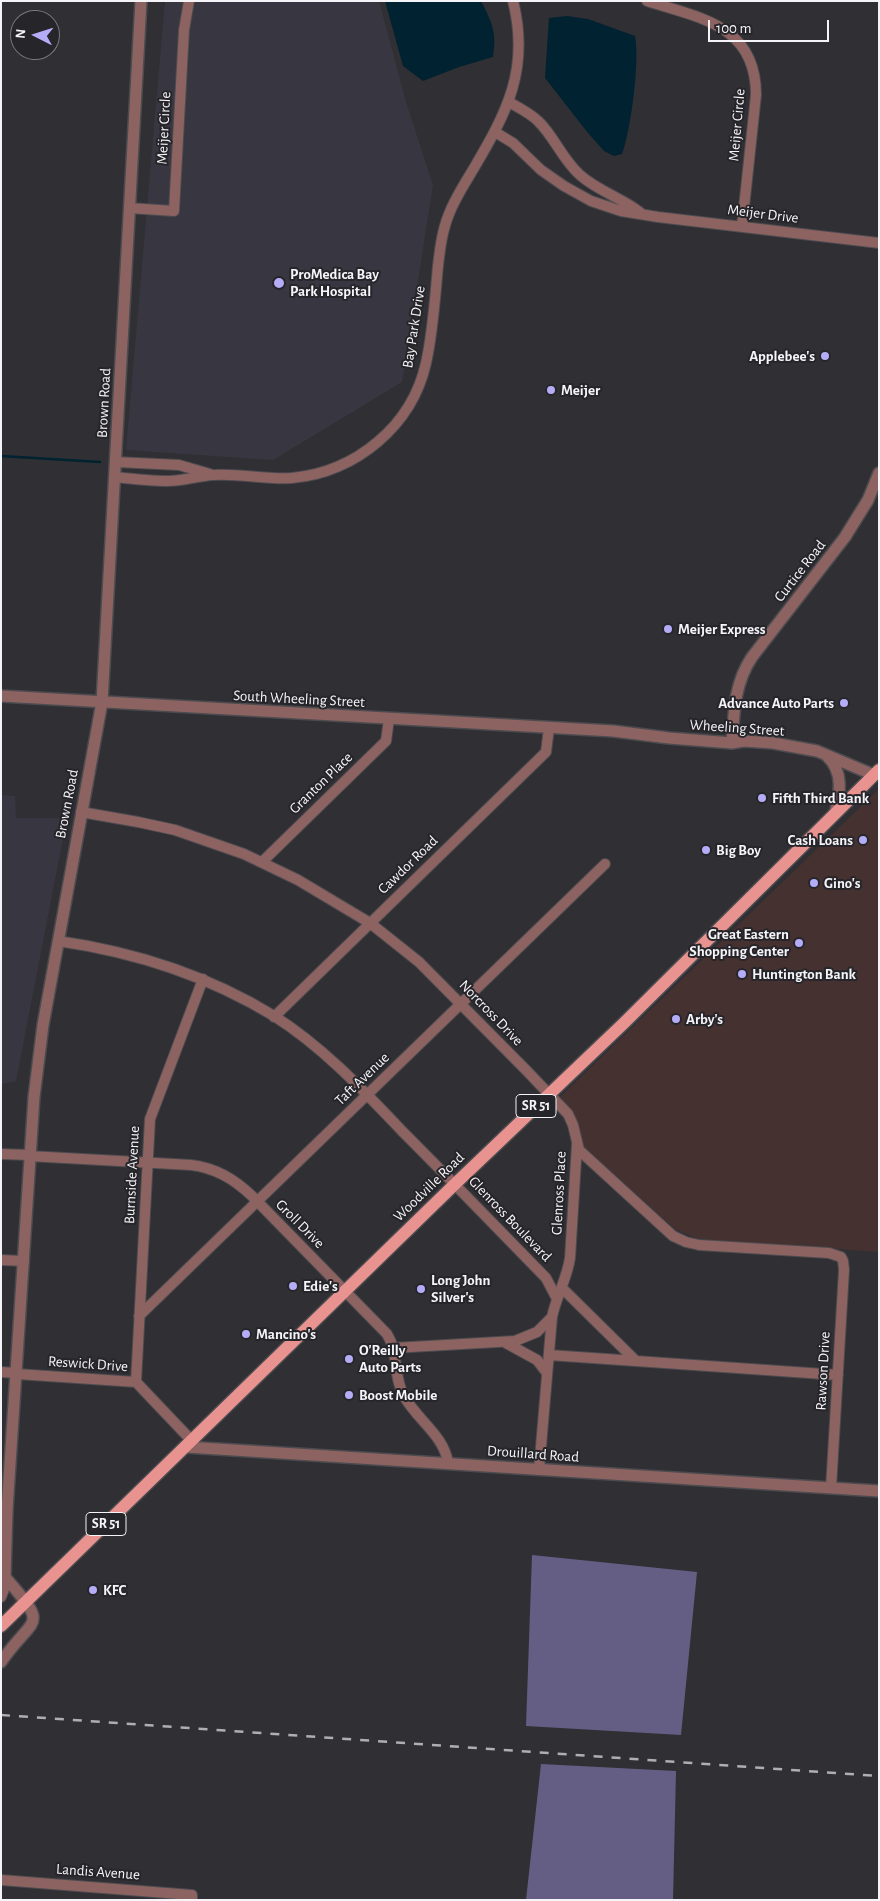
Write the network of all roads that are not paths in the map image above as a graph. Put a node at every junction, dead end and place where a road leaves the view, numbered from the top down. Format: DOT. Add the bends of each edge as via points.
graph roads {
  1 [pos="141,1"];
  2 [pos="189,1"];
  3 [pos="512,1"];
  4 [pos="647,1"];
  5 [pos="508,102"];
  6 [pos="495,132"];
  7 [pos="129,208"];
  8 [pos="643,215"];
  9 [pos="742,226"];
  10 [pos="879,243"];
  11 [pos="116,462"];
  12 [pos="879,474"];
  13 [pos="214,475"];
  14 [pos="116,477"];
  15 [pos="1,696"];
  16 [pos="102,702"];
  17 [pos="389,719"];
  18 [pos="549,728"];
  19 [pos="594,730"];
  20 [pos="732,743"];
  21 [pos="823,754"];
  22 [pos="876,773"];
  23 [pos="81,812"];
  24 [pos="835,814"];
  25 [pos="262,862"];
  26 [pos="605,864"];
  27 [pos="370,923"];
  28 [pos="58,941"];
  29 [pos="203,979"];
  30 [pos="461,1004"];
  31 [pos="274,1016"];
  32 [pos="548,1094"];
  33 [pos="367,1095"];
  34 [pos="577,1144"];
  35 [pos="1,1154"];
  36 [pos="29,1155"];
  37 [pos="148,1162"];
  38 [pos="455,1184"];
  39 [pos="258,1202"];
  40 [pos="841,1257"];
  41 [pos="1,1260"];
  42 [pos="24,1261"];
  43 [pos="562,1288"];
  44 [pos="346,1291"];
  45 [pos="557,1299"];
  46 [pos="139,1316"];
  47 [pos="552,1317"];
  48 [pos="505,1343"];
  49 [pos="393,1348"];
  50 [pos="549,1355"];
  51 [pos="636,1362"];
  52 [pos="1,1372"];
  53 [pos="547,1373"];
  54 [pos="17,1374"];
  55 [pos="838,1375"];
  56 [pos="136,1382"];
  57 [pos="189,1444"];
  58 [pos="448,1463"];
  59 [pos="539,1470"];
  60 [pos="831,1488"];
  61 [pos="879,1491"];
  62 [pos="4,1510"];
  63 [pos="5,1577"];
  64 [pos="1,1597"];
  65 [pos="26,1602"];
  66 [pos="1,1626"];
  67 [pos="1,1662"];
  68 [pos="1,1880"];
  69 [pos="192,1897"];
  1 -- 7 [label="street, Brown Road"];
  2 -- 7 [label="street, Meijer Circle" via="184,30 174,211"];
  3 -- 5 [label="street, Bay Park Drive" via="518,49 515,80"];
  4 -- 9 [label="street, Meijer Circle" via="719,26 738,41 749,58 756,79 756,95"];
  5 -- 6 [label="street, Bay Park Drive"];
  5 -- 8 [label="street, Meijer Drive" via="539,121 567,162 585,179"];
  6 -- 8 [label="street, Meijer Drive" via="513,143 549,176 577,194 608,207"];
  6 -- 13 [label="street, Bay Park Drive" via="447,219 424,371 413,398 393,428 367,451 324,472 291,478"];
  7 -- 11 [label="street, Brown Road"];
  8 -- 9 [label="street, Meijer Drive"];
  9 -- 10 [label="street, Meijer Drive"];
  11 -- 13 [label="street, Bay Park Drive" via="179,465"];
  11 -- 14 [label="street, Brown Road"];
  12 -- 20 [label="street, Curtice Road" via="868,500 845,537 746,668 736,692"];
  13 -- 14 [label="street, Bay Park Drive" via="169,481"];
  14 -- 16 [label="street, Brown Road"];
  15 -- 16 [label="street, South Wheeling Street"];
  16 -- 17 [label="street, South Wheeling Street"];
  16 -- 23 [label="street, Brown Road"];
  17 -- 18 [label="street, South Wheeling Street"];
  17 -- 25 [label="street, Granton Place" via="386,741"];
  18 -- 19 [label="street, South Wheeling Street"];
  18 -- 27 [label="street, Cawdor Road" via="546,752"];
  19 -- 20 [label="street, Wheeling Street"];
  20 -- 21 [label="street, Wheeling Street" via="773,743"];
  21 -- 22 [label="street, Wheeling Street"];
  21 -- 24 [label="street" via="840,779"];
  22 -- 24 [label="main road, Woodville Road / SR 51"];
  23 -- 25 [label="street, Norcross Drive" via="175,830"];
  23 -- 28 [label="street, Brown Road"];
  24 -- 32 [label="main road, Woodville Road / SR 51"];
  25 -- 27 [label="street, Norcross Drive"];
  26 -- 30 [label="street, Taft Avenue"];
  27 -- 30 [label="street, Norcross Drive" via="419,962"];
  27 -- 31 [label="street, Cawdor Road"];
  28 -- 29 [label="street, Glenross Boulevard" via="133,955"];
  28 -- 36 [label="street, Brown Road" via="39,1051"];
  29 -- 31 [label="street, Glenross Boulevard"];
  29 -- 37 [label="street, Burnside Avenue" via="151,1114"];
  30 -- 32 [label="street, Norcross Drive"];
  30 -- 33 [label="street, Taft Avenue"];
  31 -- 33 [label="street, Glenross Boulevard" via="322,1052"];
  32 -- 34 [label="street, Norcross Drive" via="571,1119"];
  32 -- 38 [label="main road, Woodville Road / SR 51"];
  33 -- 38 [label="street, Glenross Boulevard"];
  33 -- 39 [label="street, Taft Avenue"];
  34 -- 40 [label="street, Norcross Drive" via="588,1159 673,1236 686,1242 829,1253"];
  34 -- 43 [label="street, Glenross Place" via="570,1258"];
  35 -- 36 [label="street, Groll Drive"];
  36 -- 37 [label="street, Groll Drive"];
  36 -- 42 [label="street, Brown Road"];
  37 -- 39 [label="street, Groll Drive" via="191,1165 217,1171 239,1184"];
  37 -- 46 [label="street, Burnside Avenue"];
  38 -- 44 [label="main road, Woodville Road / SR 51"];
  38 -- 45 [label="street, Glenross Boulevard" via="546,1278"];
  39 -- 44 [label="street, Groll Drive"];
  39 -- 46 [label="street, Taft Avenue"];
  40 -- 55 [label="street, Rawson Drive" via="844,1270"];
  41 -- 42 [label="street"];
  42 -- 54 [label="street, Brown Road"];
  43 -- 45 [label="street"];
  43 -- 51 [label="street"];
  44 -- 49 [label="street, Groll Drive" via="387,1334"];
  44 -- 57 [label="main road, Woodville Road / SR 51"];
  45 -- 47 [label="street"];
  46 -- 56 [label="street, Burnside Avenue"];
  47 -- 48 [label="street" via="529,1337"];
  47 -- 50 [label="street"];
  48 -- 49 [label="street"];
  48 -- 53 [label="street" via="537,1360"];
  49 -- 58 [label="street, Groll Drive" via="400,1388 442,1444"];
  50 -- 51 [label="street"];
  50 -- 53 [label="street"];
  51 -- 55 [label="street"];
  52 -- 54 [label="street, Reswick Drive"];
  53 -- 59 [label="street"];
  54 -- 56 [label="street, Reswick Drive"];
  54 -- 62 [label="street, Brown Road"];
  55 -- 60 [label="street, Rawson Drive"];
  56 -- 57 [label="street, Reswick Drive"];
  57 -- 58 [label="street, Drouillard Road"];
  57 -- 65 [label="main road, Woodville Road / SR 51"];
  58 -- 59 [label="street, Drouillard Road"];
  59 -- 60 [label="street, Drouillard Road"];
  60 -- 61 [label="street, Drouillard Road"];
  62 -- 63 [label="street, Brown Road"];
  63 -- 64 [label="street"];
  63 -- 65 [label="street"];
  65 -- 66 [label="main road, Woodville Road / SR 51"];
  65 -- 67 [label="street" via="34,1616 32,1625"];
  68 -- 69 [label="street, Landis Avenue"];
}
